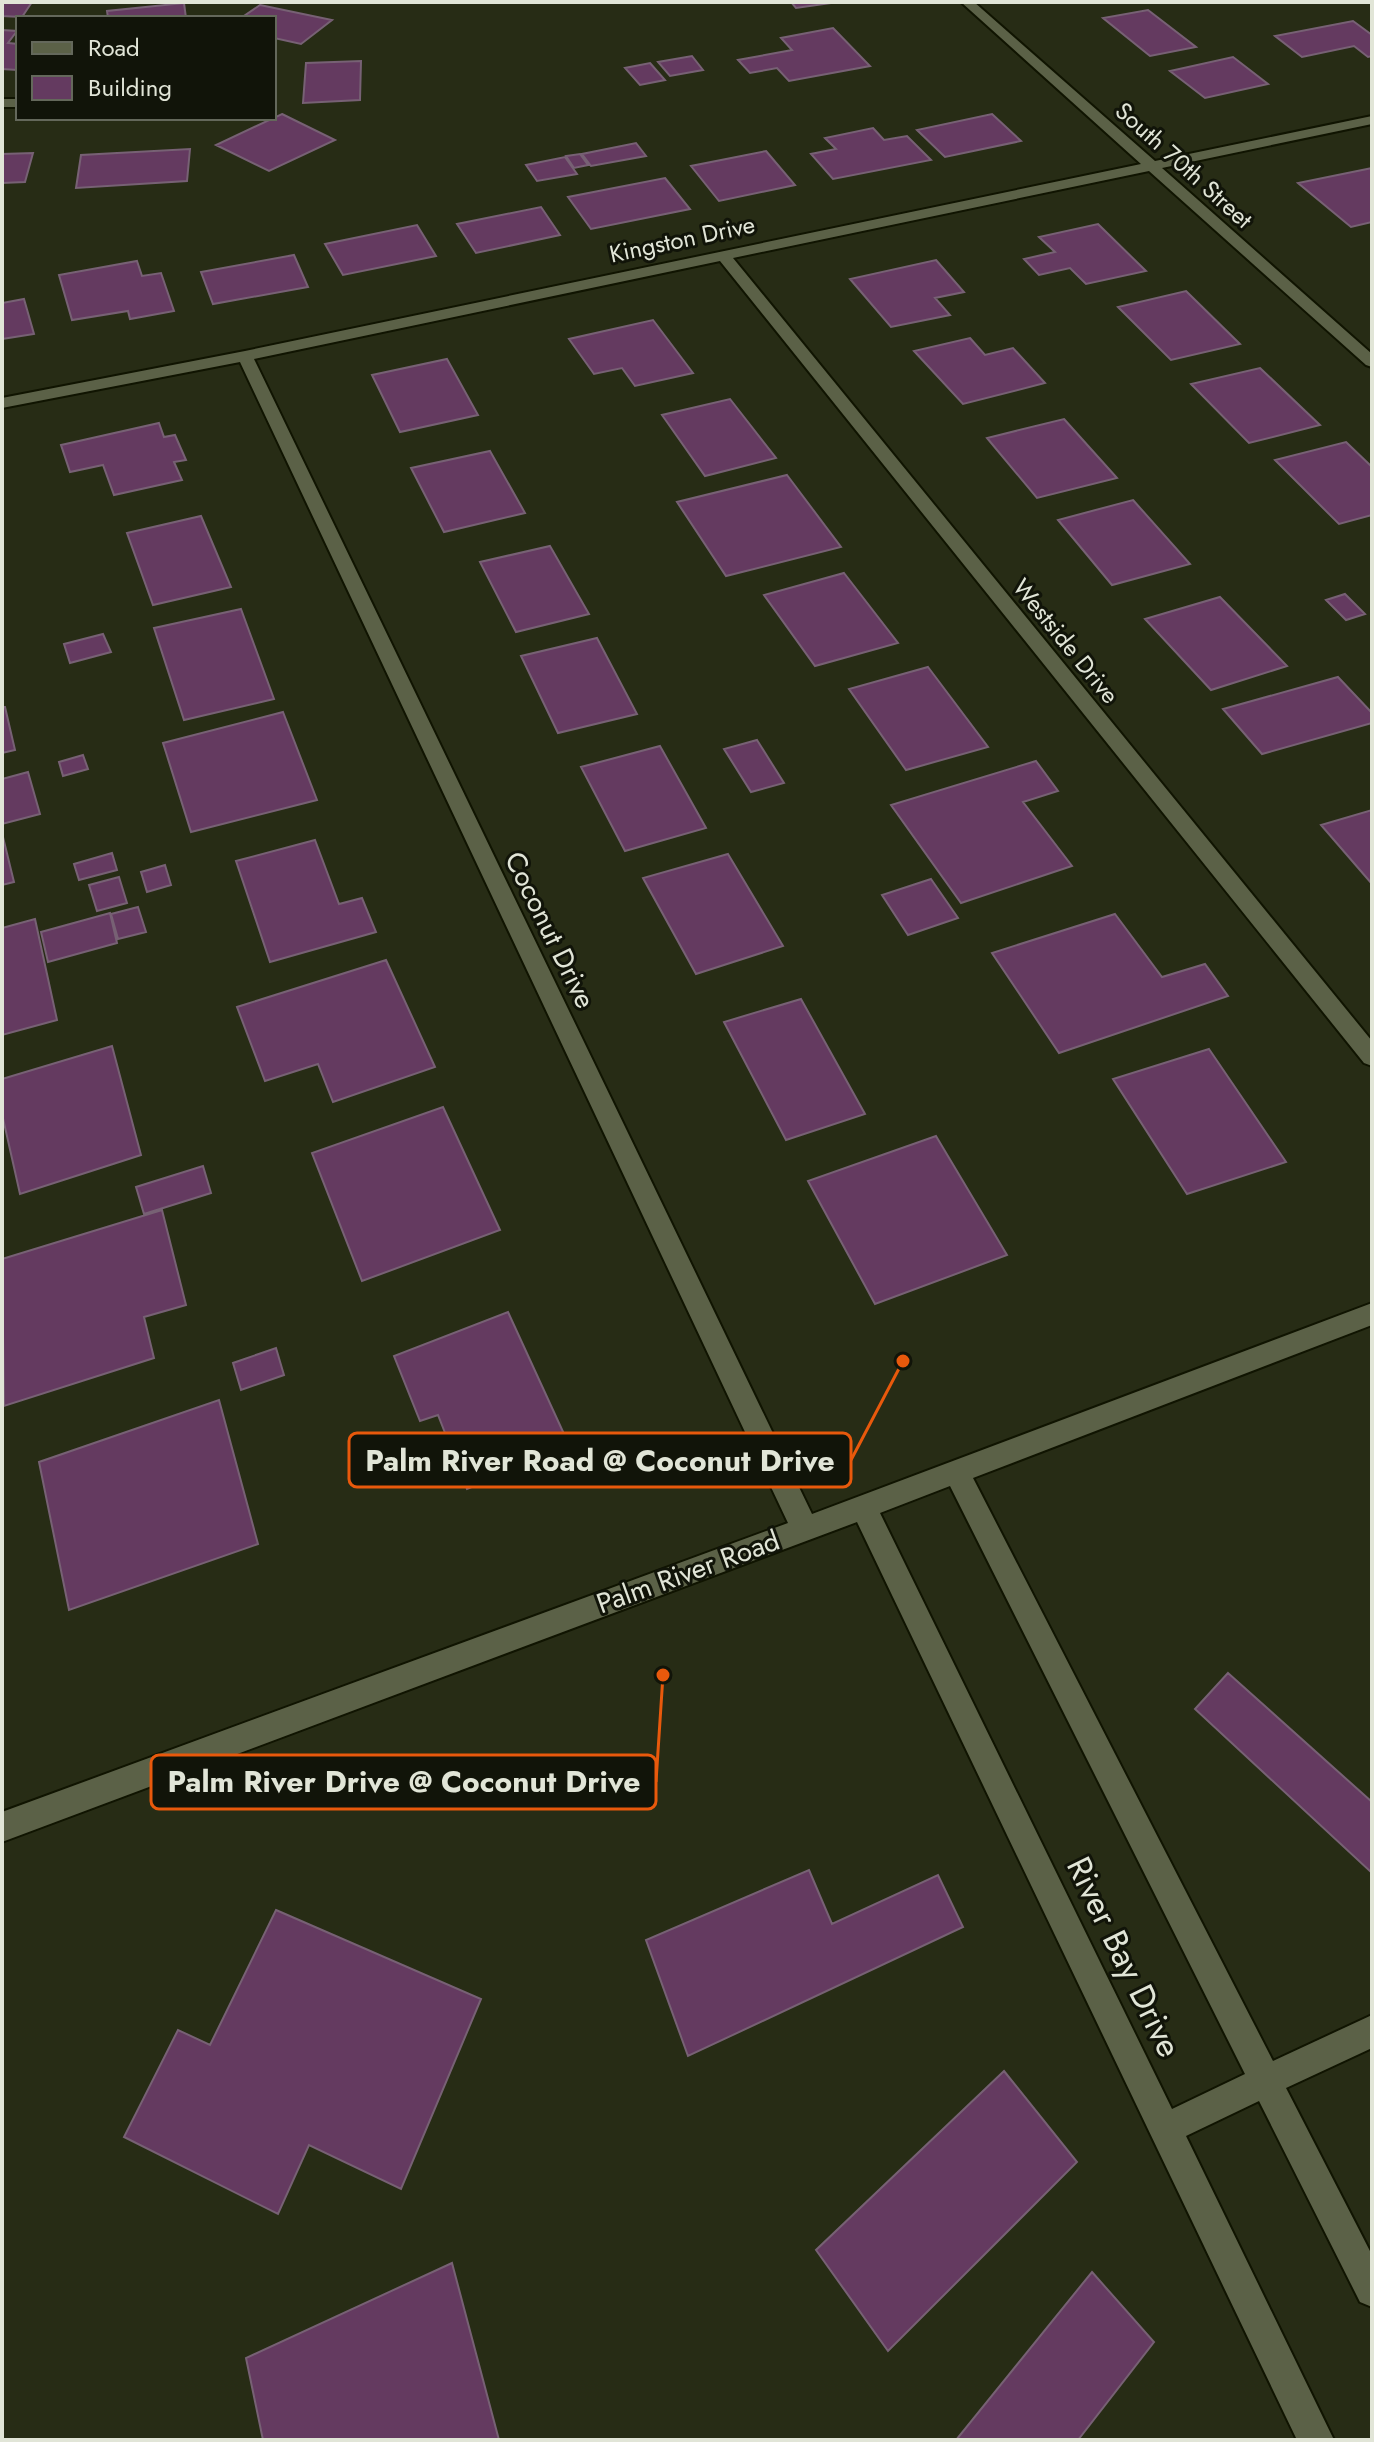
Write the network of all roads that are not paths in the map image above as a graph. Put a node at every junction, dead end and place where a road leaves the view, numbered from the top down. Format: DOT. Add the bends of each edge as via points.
graph roads {
  1 [pos="967,2"];
  2 [pos="1372,120"];
  3 [pos="1150,165"];
  4 [pos="723,255"];
  5 [pos="245,356"];
  6 [pos="1372,362"];
  7 [pos="2,403"];
  8 [pos="1372,1057"];
  9 [pos="1372,1314"];
  10 [pos="956,1472"];
  11 [pos="863,1507"];
  12 [pos="805,1529"];
  13 [pos="2,1827"];
  14 [pos="1372,2031"];
  15 [pos="1265,2081"];
  16 [pos="1165,2129"];
  17 [pos="1372,2290"];
  18 [pos="1316,2440"];
  1 -- 3 [label="street, South 70th Street"];
  2 -- 3 [label="street, Kingston Drive"];
  3 -- 4 [label="street, Kingston Drive"];
  3 -- 6 [label="street, South 70th Street"];
  4 -- 5 [label="street, Kingston Drive"];
  4 -- 8 [label="street, Westside Drive"];
  5 -- 7 [label="street, Kingston Drive"];
  5 -- 12 [label="street, Coconut Drive"];
  9 -- 10 [label="street, Palm River Road"];
  10 -- 11 [label="street, Palm River Road"];
  10 -- 15 [label="street"];
  11 -- 12 [label="street, Palm River Road"];
  11 -- 16 [label="street, River Bay Drive"];
  12 -- 13 [label="street, Palm River Road"];
  14 -- 15 [label="street"];
  15 -- 16 [label="street"];
  15 -- 17 [label="street"];
  16 -- 18 [label="street, River Bay Drive"];
}
